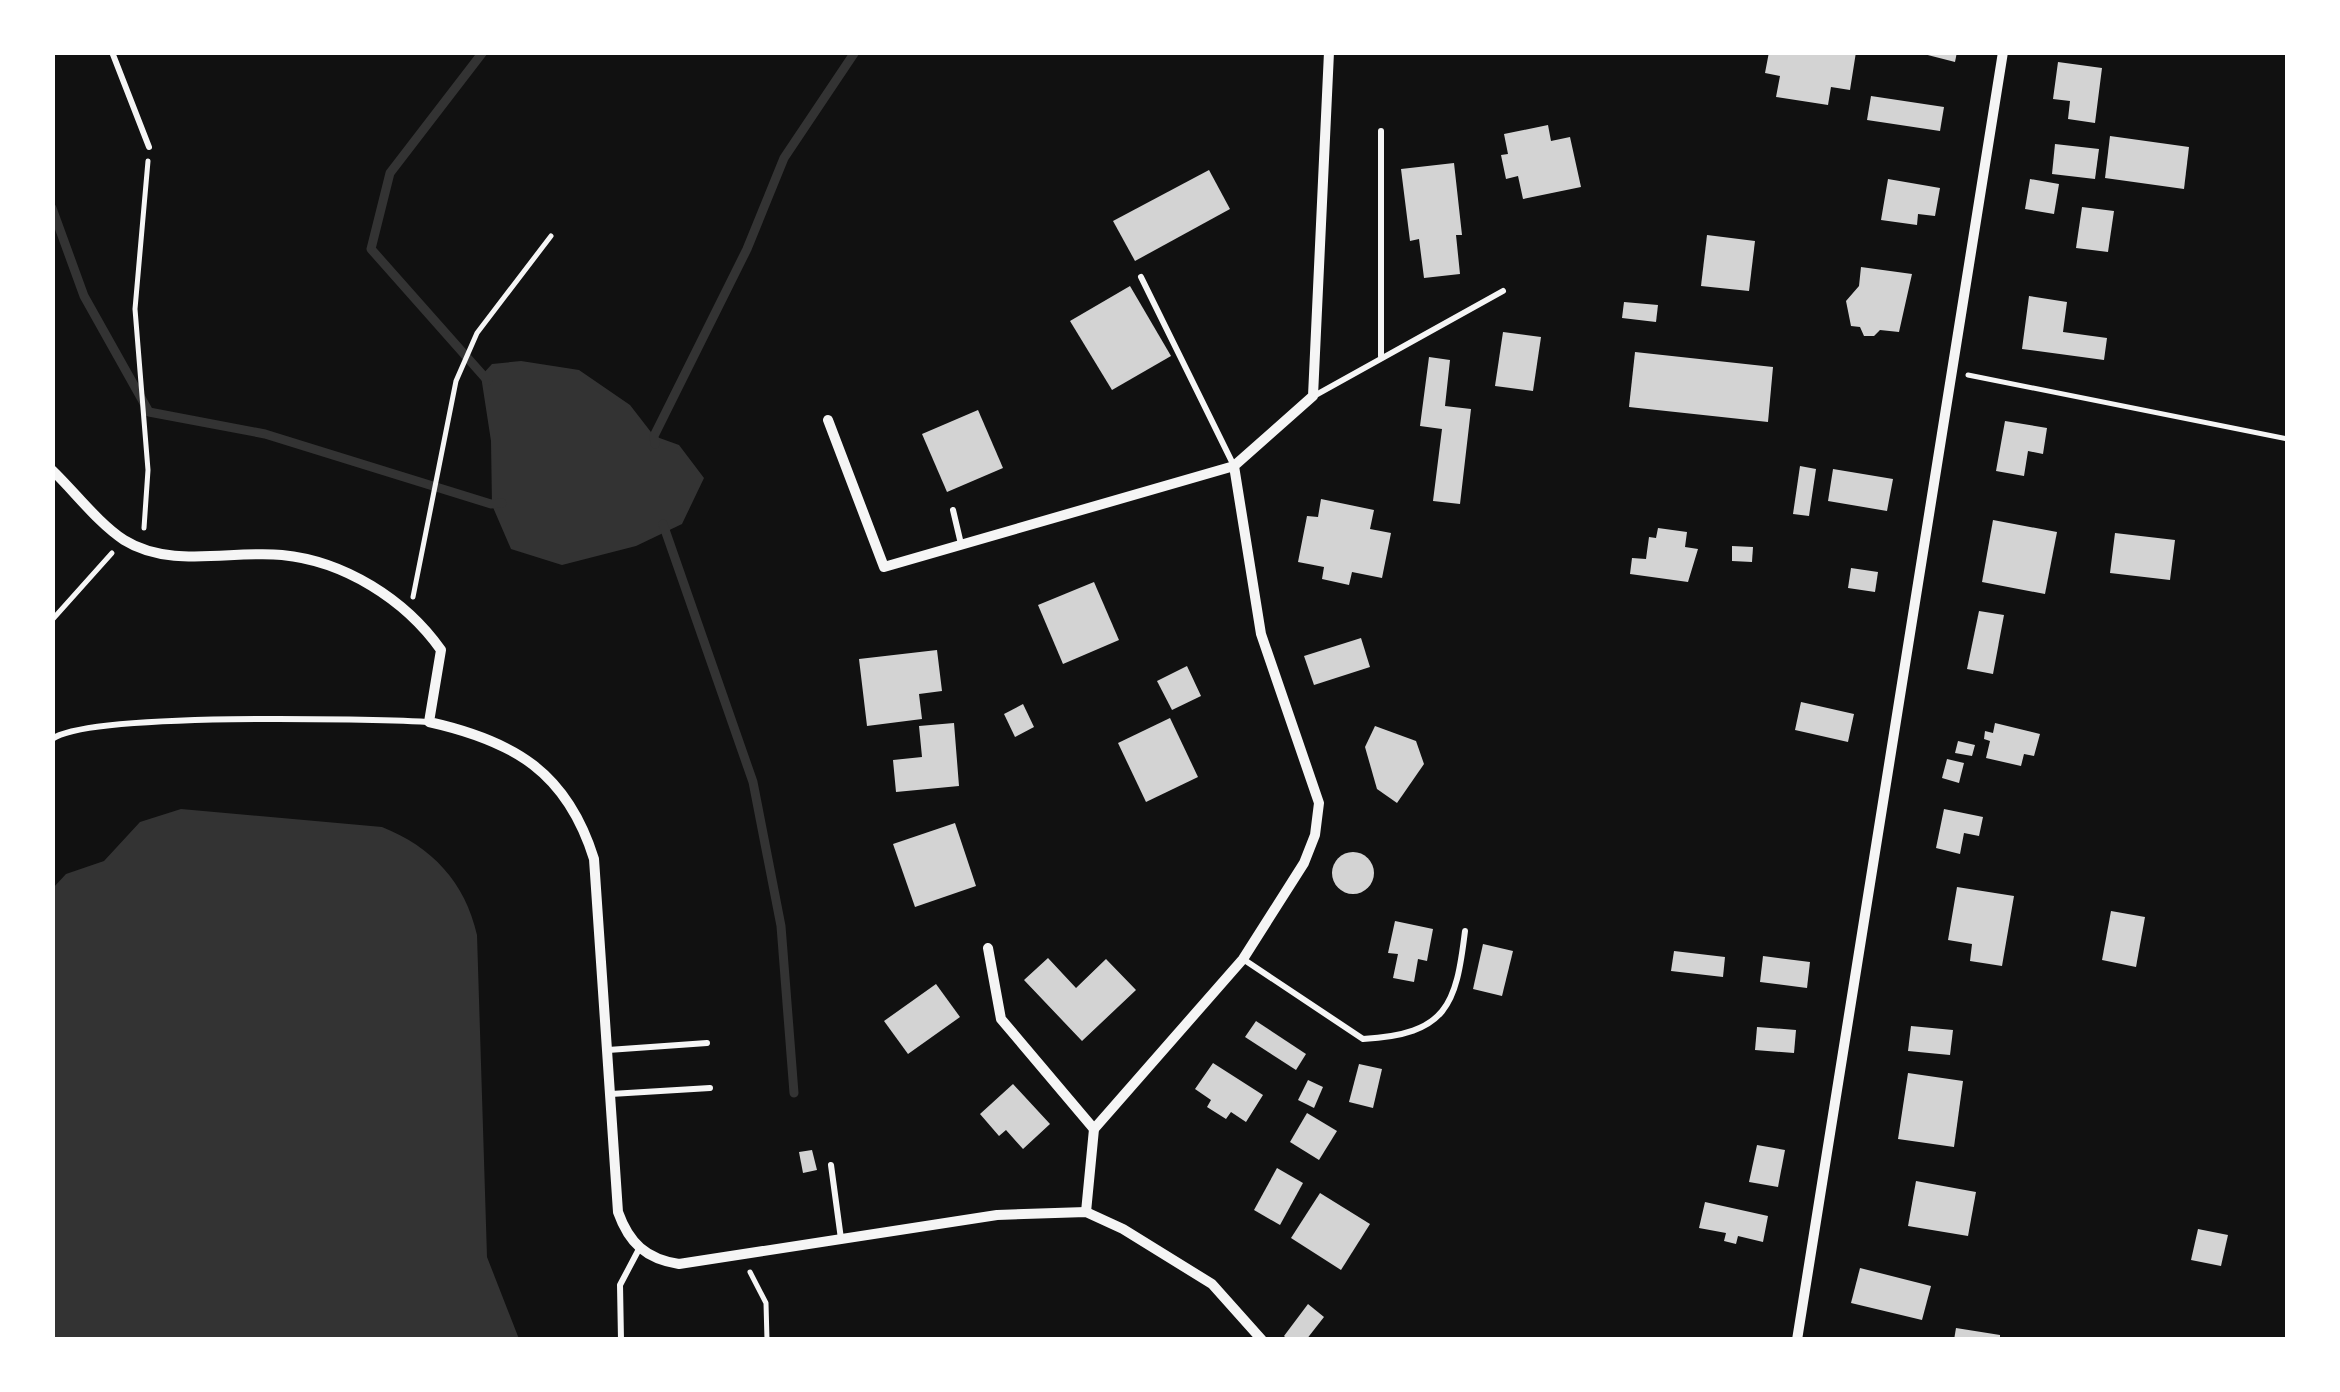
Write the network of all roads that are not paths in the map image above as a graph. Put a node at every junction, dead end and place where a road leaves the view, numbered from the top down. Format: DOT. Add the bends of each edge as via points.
graph roads {
  1 [pos="112,52"];
  2 [pos="1329,52"];
  3 [pos="2002,52"];
  4 [pos="1382,131"];
  5 [pos="149,147"];
  6 [pos="1141,277"];
  7 [pos="1503,291"];
  8 [pos="1381,356"];
  9 [pos="1313,396"];
  10 [pos="828,420"];
  11 [pos="1234,466"];
  12 [pos="52,470"];
  13 [pos="952,510"];
  14 [pos="961,544"];
  15 [pos="429,722"];
  16 [pos="52,739"];
  17 [pos="1465,931"];
  18 [pos="988,948"];
  19 [pos="1243,959"];
  20 [pos="707,1044"];
  21 [pos="607,1050"];
  22 [pos="710,1088"];
  23 [pos="610,1094"];
  24 [pos="1094,1129"];
  25 [pos="832,1165"];
  26 [pos="1086,1212"];
  27 [pos="842,1240"];
  28 [pos="639,1249"];
  29 [pos="621,1340"];
  30 [pos="1262,1340"];
  31 [pos="1797,1340"];
  1 -- 5 [label="lane"];
  2 -- 9 [label="street"];
  3 -- 31 [label="street"];
  4 -- 8 [label="lane"];
  6 -- 11 [label="lane"];
  7 -- 8 [label="lane"];
  8 -- 9 [label="lane"];
  9 -- 11 [label="street"];
  10 -- 14 [label="street" via="884,567"];
  11 -- 14 [label="street"];
  11 -- 19 [label="street" via="1261,634 1319,803 1304,863"];
  12 -- 15 [label="street" via="124,540 206,558 280,555 360,579 408,614 441,650"];
  13 -- 14 [label="lane"];
  15 -- 16 [label="lane" via="95,724"];
  15 -- 21 [label="street" via="526,757 575,809 598,884"];
  17 -- 19 [label="lane" via="1458,990 1448,1007 1386,1038 1363,1039"];
  18 -- 24 [label="street" via="1000,1019"];
  19 -- 24 [label="street"];
  20 -- 21 [label="lane"];
  21 -- 23 [label="street"];
  22 -- 23 [label="lane"];
  23 -- 28 [label="street" via="618,1212"];
  24 -- 26 [label="street"];
  25 -- 27 [label="lane"];
  26 -- 27 [label="street" via="997,1215"];
  26 -- 30 [label="street" via="1212,1284"];
  27 -- 28 [label="street" via="679,1264"];
  28 -- 29 [label="lane" via="620,1285"];
}
